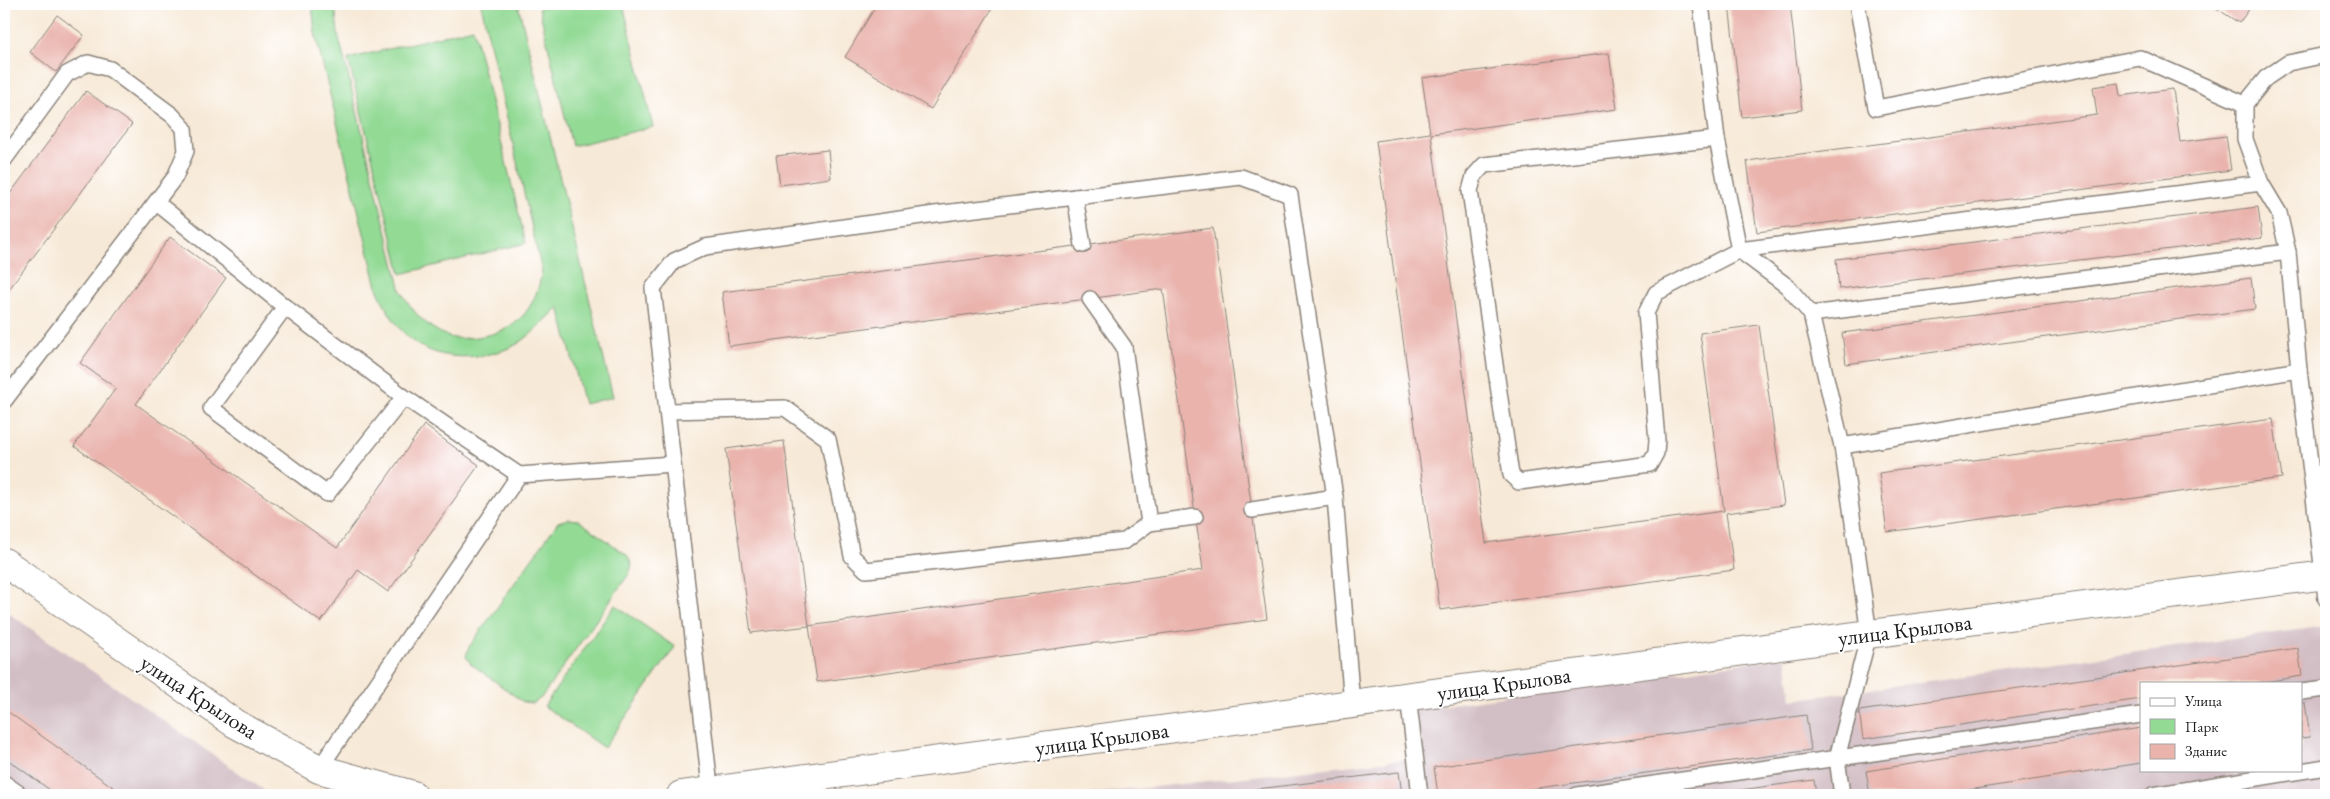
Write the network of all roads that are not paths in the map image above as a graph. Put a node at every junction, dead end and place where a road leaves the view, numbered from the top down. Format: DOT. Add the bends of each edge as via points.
graph roads {
  1 [pos="1701,4"];
  2 [pos="1858,4"];
  3 [pos="2326,55"];
  4 [pos="2246,104"];
  5 [pos="1717,139"];
  6 [pos="4,160"];
  7 [pos="2261,183"];
  8 [pos="1075,198"];
  9 [pos="157,202"];
  10 [pos="1083,245"];
  11 [pos="1739,250"];
  12 [pos="2288,252"];
  13 [pos="1090,298"];
  14 [pos="285,308"];
  15 [pos="1811,314"];
  16 [pos="2299,370"];
  17 [pos="404,397"];
  18 [pos="4,402"];
  19 [pos="667,411"];
  20 [pos="1842,446"];
  21 [pos="672,464"];
  22 [pos="519,475"];
  23 [pos="1335,497"];
  24 [pos="1252,510"];
  25 [pos="1195,518"];
  26 [pos="1149,523"];
  27 [pos="4,562"];
  28 [pos="2326,583"];
  29 [pos="1869,634"];
  30 [pos="2326,689"];
  31 [pos="2302,692"];
  32 [pos="1408,697"];
  33 [pos="1352,705"];
  34 [pos="2140,715"];
  35 [pos="1837,758"];
  36 [pos="2326,767"];
  37 [pos="319,769"];
  38 [pos="2302,771"];
  39 [pos="2295,772"];
  40 [pos="4,783"];
  41 [pos="710,794"];
  42 [pos="21,795"];
  43 [pos="405,795"];
  44 [pos="681,795"];
  45 [pos="1420,795"];
  46 [pos="1577,795"];
  47 [pos="1842,795"];
  48 [pos="2153,795"];
  1 -- 5 [label="lane"];
  2 -- 4 [label="lane" via="1876,108 2140,58"];
  3 -- 4 [label="lane" via="2288,63 2266,78"];
  4 -- 7 [label="lane" via="2245,138"];
  5 -- 11 [label="lane"];
  5 -- 11 [label="lane" via="1484,165 1474,176 1470,191 1511,475 1519,482 1529,482 1650,464 1656,454 1657,440 1646,313 1656,294"];
  6 -- 9 [label="lane" via="67,74 88,63 110,69 172,115 184,128 186,151 175,177"];
  7 -- 11 [label="lane"];
  7 -- 12 [label="lane" via="2279,213"];
  8 -- 10 [label="lane"];
  8 -- 19 [label="lane" via="935,214 705,247 674,261 653,288"];
  8 -- 23 [label="lane" via="1242,177 1290,195"];
  9 -- 14 [label="lane"];
  9 -- 18 [label="lane"];
  11 -- 15 [label="lane" via="1787,286"];
  12 -- 15 [label="lane"];
  12 -- 16 [label="lane"];
  13 -- 26 [label="lane" via="1124,347"];
  14 -- 17 [label="lane"];
  14 -- 17 [label="lane" via="211,408 218,414 327,494"];
  15 -- 20 [label="lane"];
  16 -- 20 [label="lane"];
  16 -- 28 [label="lane"];
  17 -- 22 [label="lane"];
  19 -- 21 [label="lane"];
  19 -- 26 [label="lane" via="785,408 828,440 852,556 866,570 1125,541"];
  20 -- 29 [label="lane"];
  21 -- 22 [label="lane"];
  21 -- 41 [label="lane"];
  22 -- 37 [label="lane"];
  23 -- 24 [label="lane"];
  23 -- 33 [label="lane"];
  25 -- 26 [label="lane"];
  27 -- 37 [label="street, улица Крылова" via="234,723"];
  28 -- 29 [label="street, улица Крылова"];
  29 -- 32 [label="street, улица Крылова"];
  29 -- 35 [label="lane"];
  30 -- 31 [label="lane"];
  32 -- 33 [label="street, улица Крылова"];
  32 -- 45 [label="lane"];
  33 -- 41 [label="street, улица Крылова"];
  34 -- 35 [label="lane"];
  35 -- 46 [label="lane"];
  35 -- 47 [label="lane"];
  36 -- 38 [label="lane"];
  37 -- 43 [label="street, улица Крылова"];
  39 -- 48 [label="lane"];
  40 -- 42 [label="lane"];
  41 -- 44 [label="street, улица Крылова"];
}
